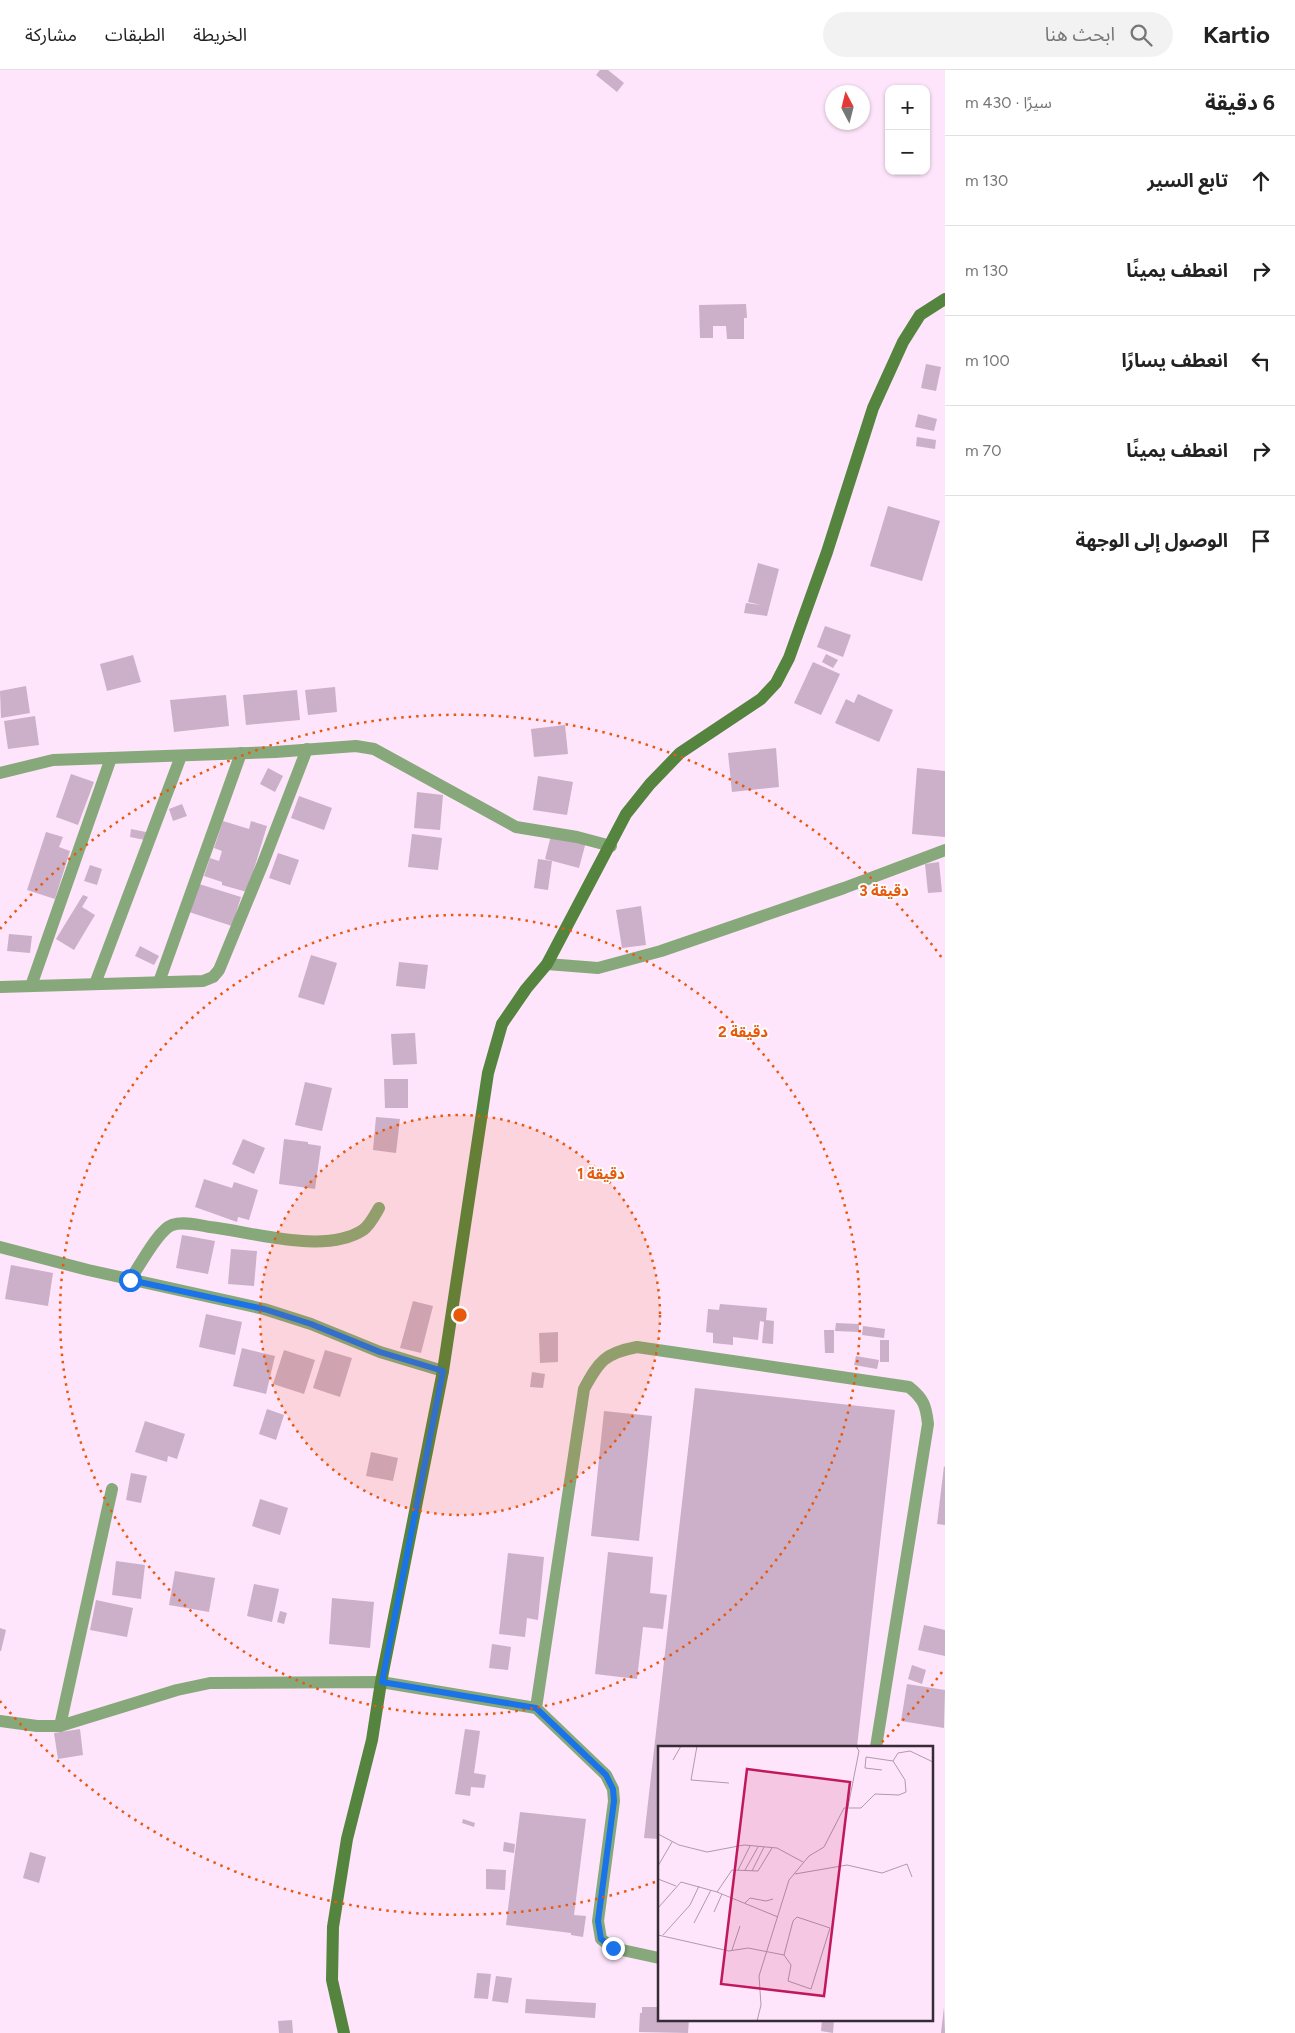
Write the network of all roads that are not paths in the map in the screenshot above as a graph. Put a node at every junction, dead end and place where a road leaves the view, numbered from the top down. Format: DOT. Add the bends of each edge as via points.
graph roads {
  1 [pos="945,299"];
  2 [pos="307,750"];
  3 [pos="241,753"];
  4 [pos="181,756"];
  5 [pos="111,758"];
  6 [pos="0,772"];
  7 [pos="611,846"];
  8 [pos="945,850"];
  9 [pos="547,964"];
  10 [pos="159,982"];
  11 [pos="95,984"];
  12 [pos="31,986"];
  13 [pos="0,987"];
  14 [pos="379,1208"];
  15 [pos="0,1246"];
  16 [pos="130,1280"];
  17 [pos="443,1371"];
  18 [pos="112,1489"];
  19 [pos="382,1682"];
  20 [pos="536,1708"];
  21 [pos="0,1721"];
  22 [pos="60,1726"];
  23 [pos="876,1746"];
  24 [pos="658,1958"];
  25 [pos="344,2033"];
  1 -- 7 [label="main road" via="920,315 903,342 873,408 827,552 789,658 776,683 761,699 680,753 626,814"];
  2 -- 3 [label="street"];
  2 -- 7 [label="street" via="356,746 374,749 516,827"];
  2 -- 10 [label="street" via="218,970 213,977 203,981"];
  3 -- 4 [label="street"];
  3 -- 10 [label="street"];
  4 -- 5 [label="street"];
  4 -- 11 [label="street"];
  5 -- 6 [label="street" via="53,760"];
  5 -- 12 [label="street"];
  7 -- 9 [label="main road"];
  8 -- 9 [label="street" via="661,951 598,968"];
  9 -- 17 [label="main road" via="502,1024 488,1073"];
  10 -- 11 [label="street"];
  11 -- 12 [label="street"];
  12 -- 13 [label="street"];
  14 -- 16 [label="street" via="366,1229 352,1236 320,1241 291,1241 229,1229 171,1225 160,1234"];
  15 -- 16 [label="street"];
  16 -- 17 [label="street" via="264,1309 380,1352"];
  17 -- 19 [label="main road"];
  18 -- 22 [label="street"];
  19 -- 20 [label="street"];
  19 -- 22 [label="street" via="210,1683"];
  19 -- 25 [label="main road" via="372,1740 347,1839 333,1927 332,1980"];
  20 -- 23 [label="street" via="584,1389 595,1368 616,1351 637,1347 909,1387 919,1395 926,1408 928,1424"];
  20 -- 24 [label="street" via="606,1775 613,1789 598,1921 601,1939 613,1948"];
  21 -- 22 [label="street"];
}
